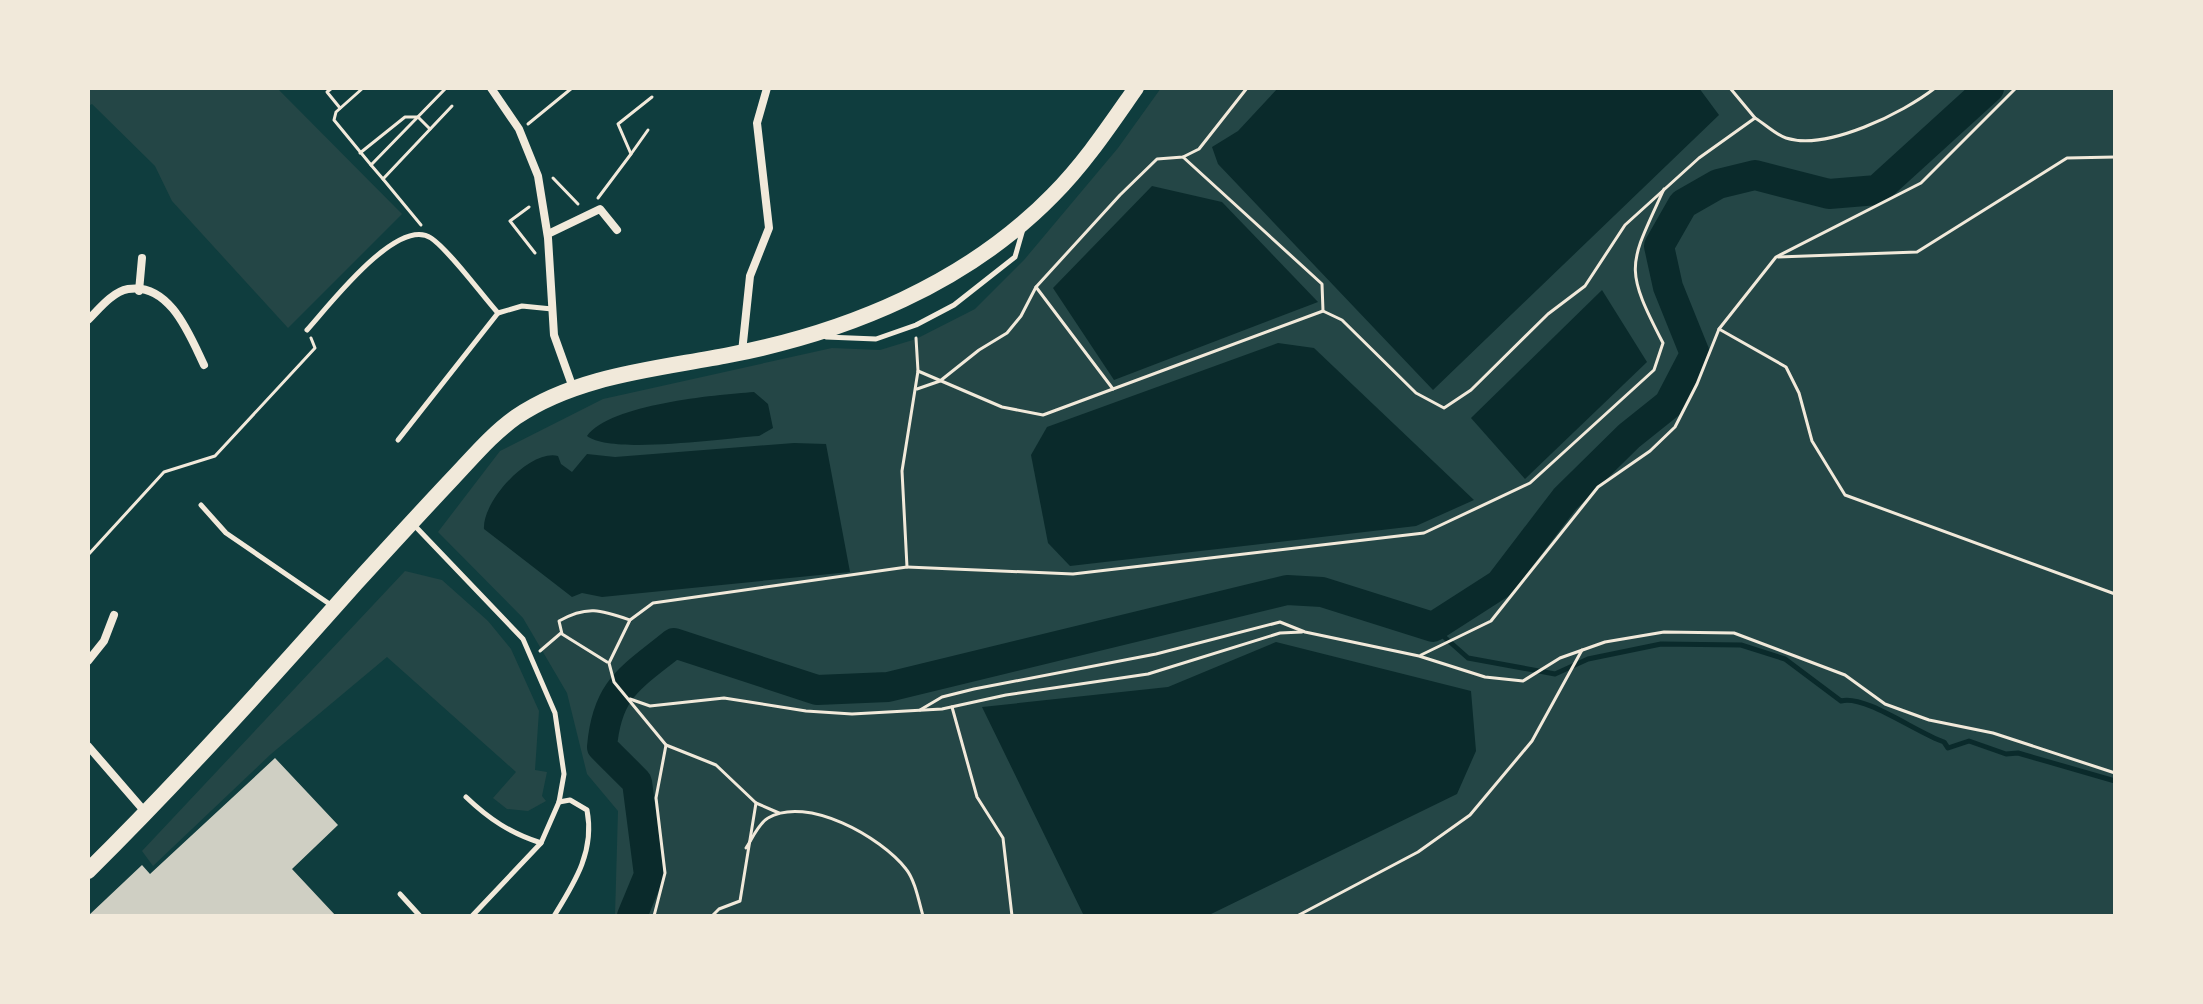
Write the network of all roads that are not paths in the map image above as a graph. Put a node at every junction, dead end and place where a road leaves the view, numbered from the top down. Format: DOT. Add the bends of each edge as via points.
graph roads {
  1 [pos="491,88"];
  2 [pos="767,88"];
  3 [pos="1136,88"];
  4 [pos="1025,220"];
  5 [pos="617,230"];
  6 [pos="548,234"];
  7 [pos="142,258"];
  8 [pos="139,291"];
  9 [pos="552,309"];
  10 [pos="498,313"];
  11 [pos="88,320"];
  12 [pos="307,330"];
  13 [pos="811,337"];
  14 [pos="741,353"];
  15 [pos="204,365"];
  16 [pos="573,388"];
  17 [pos="398,440"];
  18 [pos="201,505"];
  19 [pos="411,522"];
  20 [pos="335,608"];
  21 [pos="114,615"];
  22 [pos="88,661"];
  23 [pos="88,746"];
  24 [pos="466,797"];
  25 [pos="559,802"];
  26 [pos="146,814"];
  27 [pos="541,843"];
  28 [pos="88,871"];
  29 [pos="400,894"];
  30 [pos="420,916"];
  31 [pos="472,916"];
  32 [pos="554,916"];
  1 -- 6 [label="street" via="528,146"];
  2 -- 14 [label="street" via="757,123 769,228 750,276"];
  3 -- 4 [label="main road" via="1073,174"];
  4 -- 13 [label="main road" via="970,262 918,292"];
  4 -- 13 [label="lane" via="1015,257 954,305 876,339"];
  5 -- 6 [label="street" via="600,209"];
  6 -- 9 [label="street"];
  7 -- 8 [label="street"];
  8 -- 11 [label="street" via="129,289 111,297"];
  8 -- 15 [label="street" via="154,294 180,314"];
  9 -- 10 [label="lane" via="522,306"];
  9 -- 16 [label="street" via="554,335"];
  10 -- 12 [label="lane" via="430,237 411,234 383,249"];
  10 -- 17 [label="lane"];
  13 -- 14 [label="main road"];
  14 -- 16 [label="main road"];
  16 -- 19 [label="main road" via="498,432"];
  18 -- 20 [label="lane" via="226,533"];
  19 -- 20 [label="main road"];
  19 -- 25 [label="lane" via="523,639 555,713 564,774"];
  20 -- 26 [label="main road"];
  21 -- 22 [label="street" via="104,641"];
  23 -- 26 [label="street"];
  24 -- 27 [label="lane" via="486,817"];
  25 -- 27 [label="lane"];
  25 -- 32 [label="lane" via="570,800 587,810 591,828 587,854"];
  26 -- 28 [label="main road"];
  27 -- 31 [label="lane"];
  29 -- 30 [label="lane"];
}
